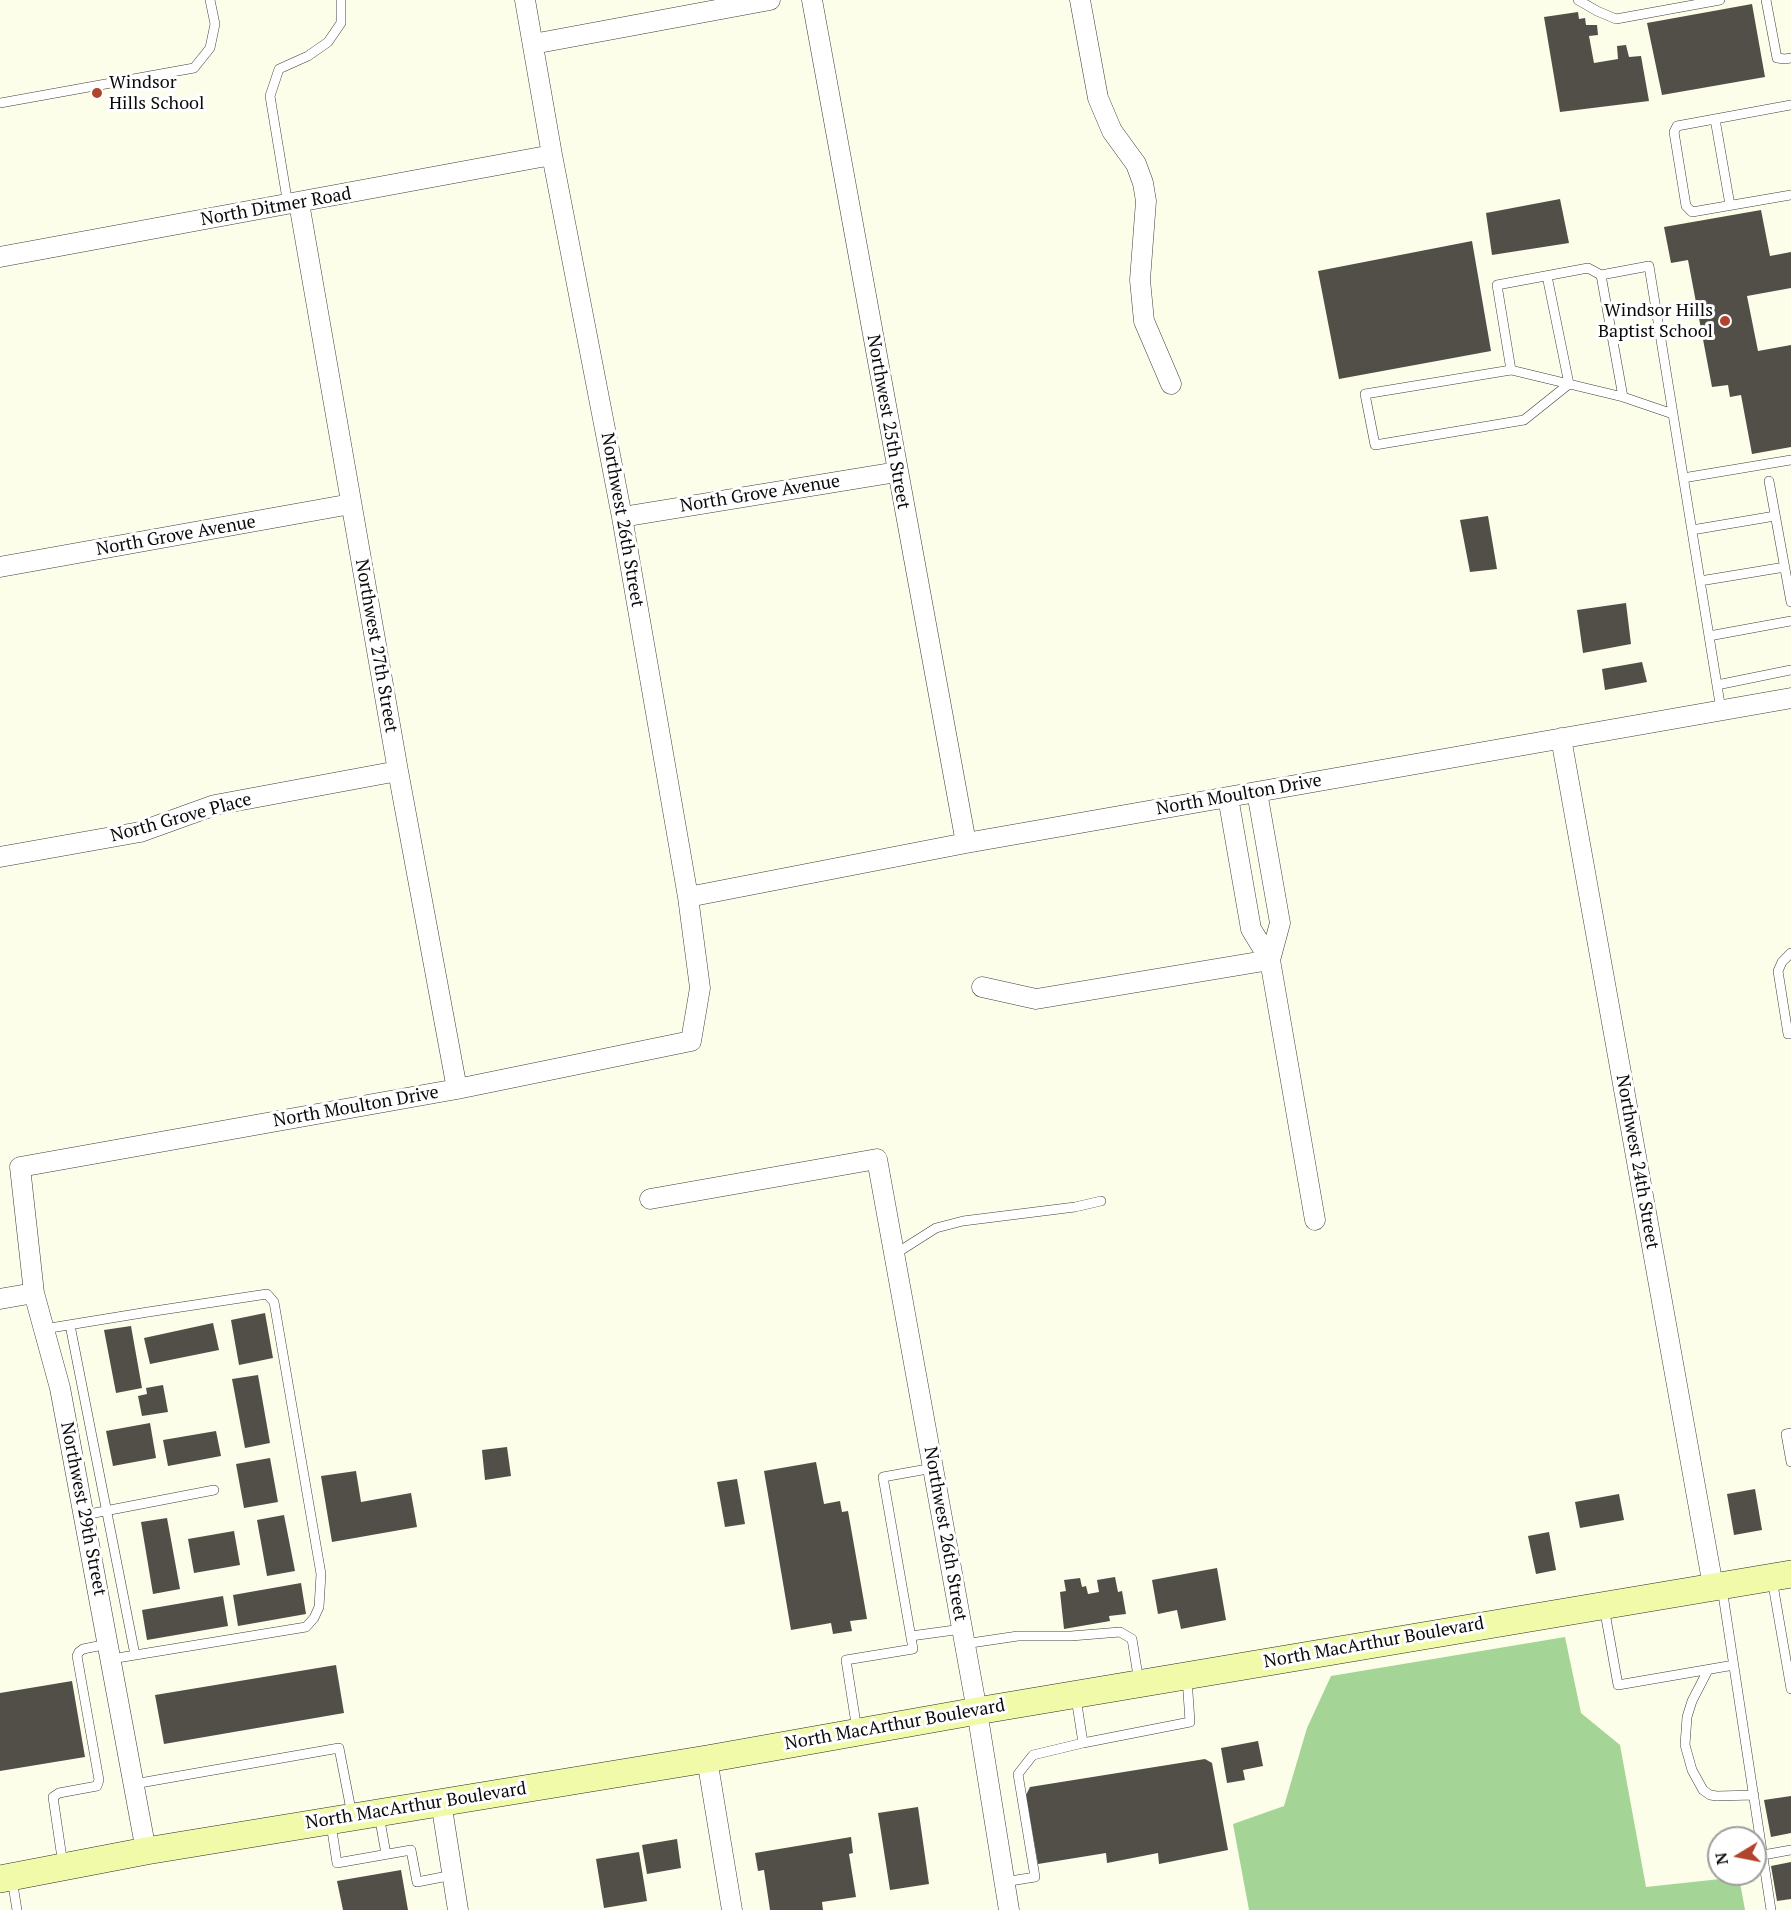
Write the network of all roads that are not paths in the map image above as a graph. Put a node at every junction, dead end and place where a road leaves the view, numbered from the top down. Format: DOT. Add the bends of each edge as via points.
graph roads {
  1 [pos="210,0"];
  2 [pos="342,0"];
  3 [pos="525,0"];
  4 [pos="770,0"];
  5 [pos="812,0"];
  6 [pos="1080,0"];
  7 [pos="1578,0"];
  8 [pos="1720,0"];
  9 [pos="1766,0"];
  10 [pos="533,44"];
  11 [pos="1791,58"];
  12 [pos="0,103"];
  13 [pos="1791,105"];
  14 [pos="1716,119"];
  15 [pos="552,155"];
  16 [pos="1791,195"];
  17 [pos="293,204"];
  18 [pos="1730,205"];
  19 [pos="0,257"];
  20 [pos="1601,275"];
  21 [pos="1547,276"];
  22 [pos="1511,370"];
  23 [pos="1171,384"];
  24 [pos="1569,384"];
  25 [pos="1623,397"];
  26 [pos="1673,414"];
  27 [pos="1791,460"];
  28 [pos="897,472"];
  29 [pos="1683,478"];
  30 [pos="1769,481"];
  31 [pos="351,504"];
  32 [pos="1775,516"];
  33 [pos="622,517"];
  34 [pos="1692,530"];
  35 [pos="0,567"];
  36 [pos="1785,567"];
  37 [pos="1700,581"];
  38 [pos="1791,602"];
  39 [pos="1791,621"];
  40 [pos="1709,636"];
  41 [pos="1791,670"];
  42 [pos="1717,685"];
  43 [pos="1791,698"];
  44 [pos="1721,710"];
  45 [pos="1561,738"];
  46 [pos="398,771"];
  47 [pos="1257,792"];
  48 [pos="1228,797"];
  49 [pos="966,843"];
  50 [pos="0,857"];
  51 [pos="1272,879"];
  52 [pos="1244,884"];
  53 [pos="688,897"];
  54 [pos="1791,953"];
  55 [pos="1270,960"];
  56 [pos="982,987"];
  57 [pos="1791,1034"];
  58 [pos="691,1041"];
  59 [pos="457,1089"];
  60 [pos="20,1167"];
  61 [pos="650,1199"];
  62 [pos="1101,1201"];
  63 [pos="1315,1220"];
  64 [pos="895,1254"];
  65 [pos="34,1293"];
  66 [pos="0,1299"];
  67 [pos="70,1324"];
  68 [pos="44,1329"];
  69 [pos="1791,1433"];
  70 [pos="1791,1462"];
  71 [pos="933,1468"];
  72 [pos="214,1490"];
  73 [pos="107,1510"];
  74 [pos="84,1515"];
  75 [pos="1781,1575"];
  76 [pos="1718,1586"];
  77 [pos="1603,1605"];
  78 [pos="911,1636"];
  79 [pos="963,1636"];
  80 [pos="109,1651"];
  81 [pos="135,1655"];
  82 [pos="1734,1665"];
  83 [pos="1708,1670"];
  84 [pos="1186,1676"];
  85 [pos="1139,1683"];
  86 [pos="1791,1689"];
  87 [pos="1075,1694"];
  88 [pos="977,1711"];
  89 [pos="858,1732"];
  90 [pos="1083,1743"];
  91 [pos="707,1759"];
  92 [pos="134,1784"];
  93 [pos="1754,1795"];
  94 [pos="441,1802"];
  95 [pos="379,1812"];
  96 [pos="341,1819"];
  97 [pos="1759,1826"];
  98 [pos="1791,1850"];
  99 [pos="146,1851"];
  100 [pos="386,1854"];
  101 [pos="1767,1854"];
  102 [pos="63,1867"];
  103 [pos="453,1875"];
  104 [pos="6,1878"];
  105 [pos="1004,1882"];
  106 [pos="1767,1882"];
  107 [pos="17,1910"];
  108 [pos="458,1910"];
  109 [pos="732,1910"];
  110 [pos="1009,1910"];
  111 [pos="1771,1910"];
  1 -- 12 [label="lane" via="215,24 210,48 194,68"];
  2 -- 17 [label="lane" via="341,23 328,42 279,69 270,96"];
  3 -- 10 [label="street, Northwest 26th Street"];
  4 -- 10 [label="street"];
  5 -- 28 [label="street, Northwest 25th Street"];
  6 -- 23 [label="street" via="1098,98 1112,131 1136,164 1143,183 1146,201 1140,280 1144,321"];
  7 -- 8 [label="lane" via="1616,19"];
  9 -- 11 [label="lane" via="1777,58"];
  10 -- 15 [label="street, Northwest 26th Street"];
  13 -- 14 [label="lane"];
  14 -- 18 [label="lane"];
  14 -- 18 [label="lane" via="1677,126 1674,132 1686,206 1692,212"];
  15 -- 17 [label="street, North Ditmer Road"];
  15 -- 33 [label="street, Northwest 26th Street"];
  16 -- 18 [label="lane"];
  17 -- 19 [label="street, North Ditmer Road"];
  17 -- 31 [label="street, Northwest 27th Street"];
  20 -- 21 [label="lane" via="1588,268"];
  20 -- 25 [label="lane"];
  20 -- 26 [label="lane" via="1649,266"];
  21 -- 22 [label="lane" via="1497,285"];
  21 -- 24 [label="lane"];
  22 -- 24 [label="lane"];
  22 -- 24 [label="lane" via="1365,394 1375,445 1524,420"];
  24 -- 25 [label="lane"];
  25 -- 26 [label="lane"];
  26 -- 29 [label="lane"];
  27 -- 29 [label="lane"];
  28 -- 33 [label="street, North Grove Avenue"];
  28 -- 49 [label="street, Northwest 25th Street"];
  29 -- 34 [label="lane"];
  30 -- 32 [label="lane"];
  31 -- 35 [label="street, North Grove Avenue"];
  31 -- 46 [label="street, Northwest 27th Street"];
  32 -- 34 [label="lane"];
  32 -- 36 [label="lane"];
  33 -- 53 [label="street, Northwest 26th Street"];
  34 -- 37 [label="lane"];
  36 -- 37 [label="lane"];
  36 -- 38 [label="lane"];
  37 -- 40 [label="lane"];
  39 -- 40 [label="lane"];
  40 -- 42 [label="lane"];
  41 -- 42 [label="lane"];
  42 -- 44 [label="lane"];
  43 -- 44 [label="street, North Moulton Drive"];
  44 -- 45 [label="street, North Moulton Drive"];
  45 -- 47 [label="street, North Moulton Drive"];
  45 -- 76 [label="street, Northwest 24th Street"];
  46 -- 50 [label="street, North Grove Place" via="215,805 140,832"];
  46 -- 59 [label="street, Northwest 27th Street"];
  47 -- 48 [label="street, North Moulton Drive"];
  47 -- 51 [label="street"];
  48 -- 49 [label="street, North Moulton Drive"];
  48 -- 52 [label="street"];
  49 -- 53 [label="street, North Moulton Drive"];
  51 -- 52 [label="street"];
  51 -- 55 [label="street" via="1280,923"];
  52 -- 55 [label="street" via="1251,929"];
  53 -- 58 [label="street, Northwest 26th Street" via="699,988"];
  54 -- 57 [label="lane" via="1778,971"];
  55 -- 56 [label="street" via="1036,999"];
  55 -- 63 [label="street"];
  58 -- 59 [label="street, North Moulton Drive"];
  59 -- 60 [label="street, North Moulton Drive"];
  60 -- 65 [label="street, Northwest 29th Street"];
  61 -- 64 [label="street, Northwest 26th Street" via="877,1159"];
  62 -- 64 [label="lane" via="963,1221 936,1228"];
  64 -- 71 [label="street, Northwest 26th Street"];
  65 -- 66 [label="street"];
  65 -- 68 [label="street, Northwest 29th Street"];
  67 -- 68 [label="lane"];
  67 -- 73 [label="lane"];
  67 -- 81 [label="lane" via="267,1294 274,1302 321,1574 319,1607 306,1627"];
  68 -- 74 [label="street, Northwest 29th Street" via="60,1388"];
  69 -- 70 [label="lane" via="1786,1434"];
  71 -- 78 [label="lane" via="884,1477"];
  71 -- 79 [label="street, Northwest 26th Street"];
  72 -- 73 [label="lane"];
  73 -- 74 [label="lane"];
  73 -- 81 [label="lane"];
  74 -- 80 [label="street, Northwest 29th Street"];
  75 -- 76 [label="main road, North MacArthur Boulevard"];
  75 -- 86 [label="lane"];
  76 -- 77 [label="main road, North MacArthur Boulevard"];
  76 -- 82 [label="lane"];
  77 -- 83 [label="lane" via="1618,1685"];
  77 -- 84 [label="main road, North MacArthur Boulevard"];
  78 -- 79 [label="lane"];
  78 -- 89 [label="lane" via="913,1649 846,1660"];
  79 -- 85 [label="lane" via="1120,1632 1132,1639"];
  79 -- 88 [label="street, Northwest 26th Street"];
  80 -- 81 [label="lane"];
  80 -- 92 [label="street, Northwest 29th Street"];
  80 -- 102 [label="lane" via="83,1648 77,1656 99,1780 97,1786 53,1797"];
  82 -- 83 [label="lane"];
  82 -- 93 [label="lane"];
  83 -- 93 [label="lane" via="1687,1717 1685,1745 1692,1770 1710,1795"];
  84 -- 85 [label="main road, North MacArthur Boulevard"];
  84 -- 90 [label="lane" via="1190,1722"];
  85 -- 87 [label="main road, North MacArthur Boulevard"];
  87 -- 88 [label="main road, North MacArthur Boulevard"];
  87 -- 90 [label="lane"];
  88 -- 89 [label="main road, North MacArthur Boulevard"];
  88 -- 105 [label="street, Northwest 26th Street"];
  89 -- 91 [label="main road, North MacArthur Boulevard"];
  90 -- 105 [label="lane" via="1033,1755 1018,1774 1035,1877"];
  91 -- 94 [label="main road, North MacArthur Boulevard"];
  91 -- 109 [label="street"];
  92 -- 96 [label="lane" via="339,1748"];
  92 -- 99 [label="street, Northwest 29th Street"];
  93 -- 97 [label="lane"];
  94 -- 95 [label="main road, North MacArthur Boulevard"];
  94 -- 103 [label="street"];
  95 -- 96 [label="main road, North MacArthur Boulevard"];
  95 -- 100 [label="lane"];
  96 -- 99 [label="main road, North MacArthur Boulevard"];
  96 -- 100 [label="lane" via="338,1863"];
  98 -- 101 [label="lane"];
  99 -- 102 [label="main road, North MacArthur Boulevard"];
  100 -- 103 [label="lane" via="411,1850 417,1882"];
  102 -- 104 [label="main road, North MacArthur Boulevard"];
  103 -- 108 [label="street"];
  104 -- 107 [label="lane"];
  105 -- 110 [label="street, Northwest 26th Street"];
  106 -- 111 [label="lane"];
}
